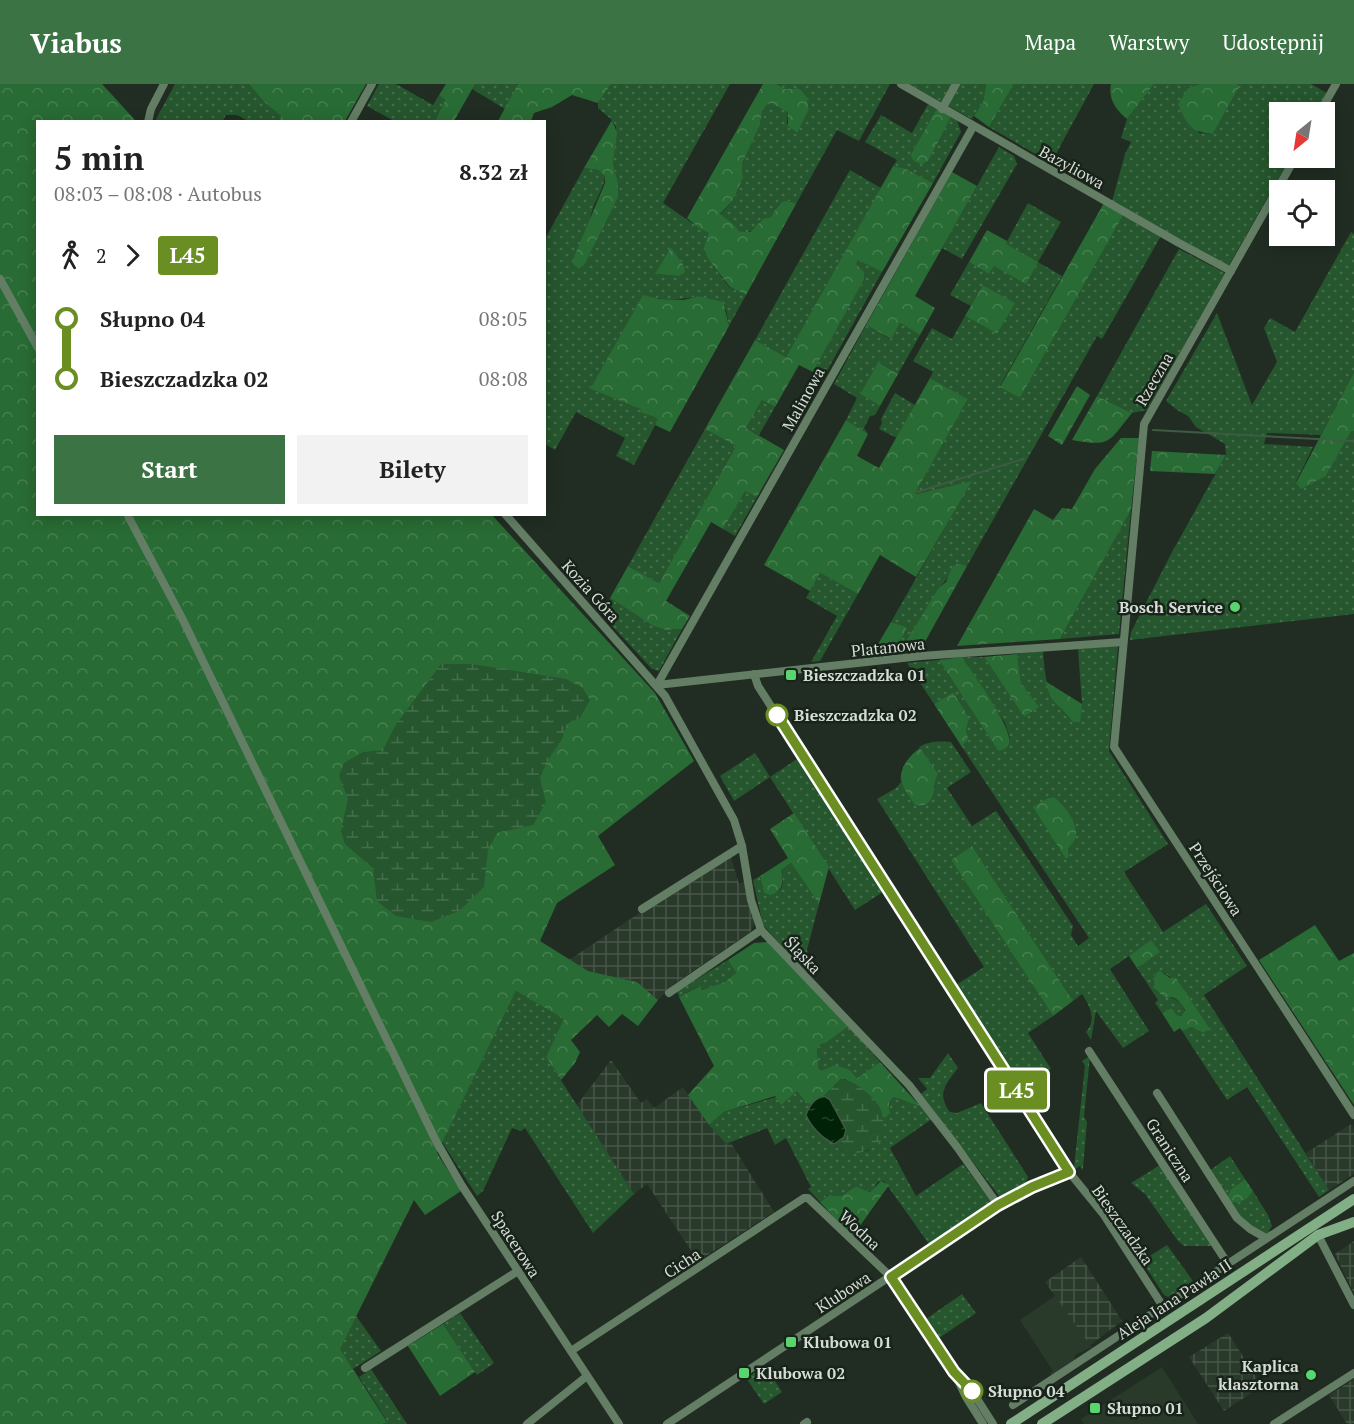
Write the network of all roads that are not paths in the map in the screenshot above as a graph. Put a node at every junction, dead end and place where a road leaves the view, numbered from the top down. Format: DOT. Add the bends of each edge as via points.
graph roads {
  1 [pos="164,84"];
  2 [pos="372,84"];
  3 [pos="901,84"];
  4 [pos="956,84"];
  5 [pos="1336,84"];
  6 [pos="1326,102"];
  7 [pos="942,109"];
  8 [pos="148,120"];
  9 [pos="352,120"];
  10 [pos="973,126"];
  11 [pos="1289,168"];
  12 [pos="1231,271"];
  13 [pos="0,279"];
  14 [pos="36,344"];
  15 [pos="128,516"];
  16 [pos="507,516"];
  17 [pos="1123,642"];
  18 [pos="754,674"];
  19 [pos="657,685"];
  20 [pos="742,846"];
  21 [pos="642,909"];
  22 [pos="760,930"];
  23 [pos="669,993"];
  24 [pos="1089,1051"];
  25 [pos="1157,1094"];
  26 [pos="1354,1115"];
  27 [pos="1069,1172"];
  28 [pos="1354,1181"];
  29 [pos="808,1198"];
  30 [pos="1354,1199"];
  31 [pos="998,1205"];
  32 [pos="1354,1221"];
  33 [pos="1318,1235"];
  34 [pos="1266,1238"];
  35 [pos="1228,1264"];
  36 [pos="518,1270"];
  37 [pos="891,1277"];
  38 [pos="1162,1305"];
  39 [pos="1354,1305"];
  40 [pos="571,1351"];
  41 [pos="365,1368"];
  42 [pos="954,1372"];
  43 [pos="1354,1373"];
  44 [pos="587,1376"];
  45 [pos="1013,1404"];
  46 [pos="527,1424"];
  47 [pos="619,1424"];
  48 [pos="667,1424"];
  49 [pos="983,1424"];
  50 [pos="993,1424"];
  51 [pos="1011,1424"];
  52 [pos="1042,1424"];
  53 [pos="1274,1424"];
  1 -- 8 [label="street"];
  2 -- 9 [label="street"];
  3 -- 7 [label="street, Bazyliowa"];
  4 -- 7 [label="street"];
  5 -- 6 [label="street"];
  7 -- 10 [label="street, Bazyliowa"];
  10 -- 12 [label="street, Bazyliowa"];
  10 -- 19 [label="street, Malinowa"];
  11 -- 12 [label="street, Rzeczna"];
  12 -- 17 [label="street, Rzeczna" via="1144,424"];
  13 -- 14 [label="street"];
  15 -- 36 [label="street, Spacerowa" via="181,616 435,1141"];
  16 -- 19 [label="street, Kozia Góra"];
  17 -- 18 [label="street, Platanowa" via="921,656"];
  17 -- 26 [label="street, Przejściowa" via="1114,747"];
  18 -- 19 [label="street, Platanowa"];
  18 -- 27 [label="street, Bieszczadzka" via="758,686"];
  19 -- 20 [label="street, Śląska" via="731,813"];
  20 -- 21 [label="street"];
  20 -- 22 [label="street, Śląska"];
  22 -- 23 [label="street"];
  22 -- 31 [label="street, Śląska" via="909,1085"];
  24 -- 35 [label="street, Graniczna"];
  25 -- 34 [label="street" via="1236,1218"];
  27 -- 31 [label="street, Klubowa"];
  27 -- 38 [label="street, Bieszczadzka" via="1104,1215"];
  28 -- 34 [label="street"];
  29 -- 37 [label="street, Wodna"];
  29 -- 40 [label="street, Cicha"];
  30 -- 51 [label="main road, Aleja Jana Pawła II"];
  31 -- 37 [label="street, Klubowa"];
  32 -- 33 [label="main road, Aleja Jana Pawła II"];
  33 -- 39 [label="street"];
  33 -- 52 [label="main road, Aleja Jana Pawła II" via="1206,1318"];
  34 -- 35 [label="street"];
  35 -- 38 [label="street"];
  36 -- 40 [label="street, Spacerowa"];
  36 -- 41 [label="street"];
  37 -- 42 [label="street, Wodna"];
  37 -- 48 [label="street, Klubowa"];
  38 -- 45 [label="street"];
  40 -- 44 [label="street, Spacerowa"];
  42 -- 49 [label="street, Wodna"];
  42 -- 50 [label="street, Wodna"];
  43 -- 53 [label="street"];
  44 -- 46 [label="street"];
  44 -- 47 [label="street, Spacerowa"];
}
